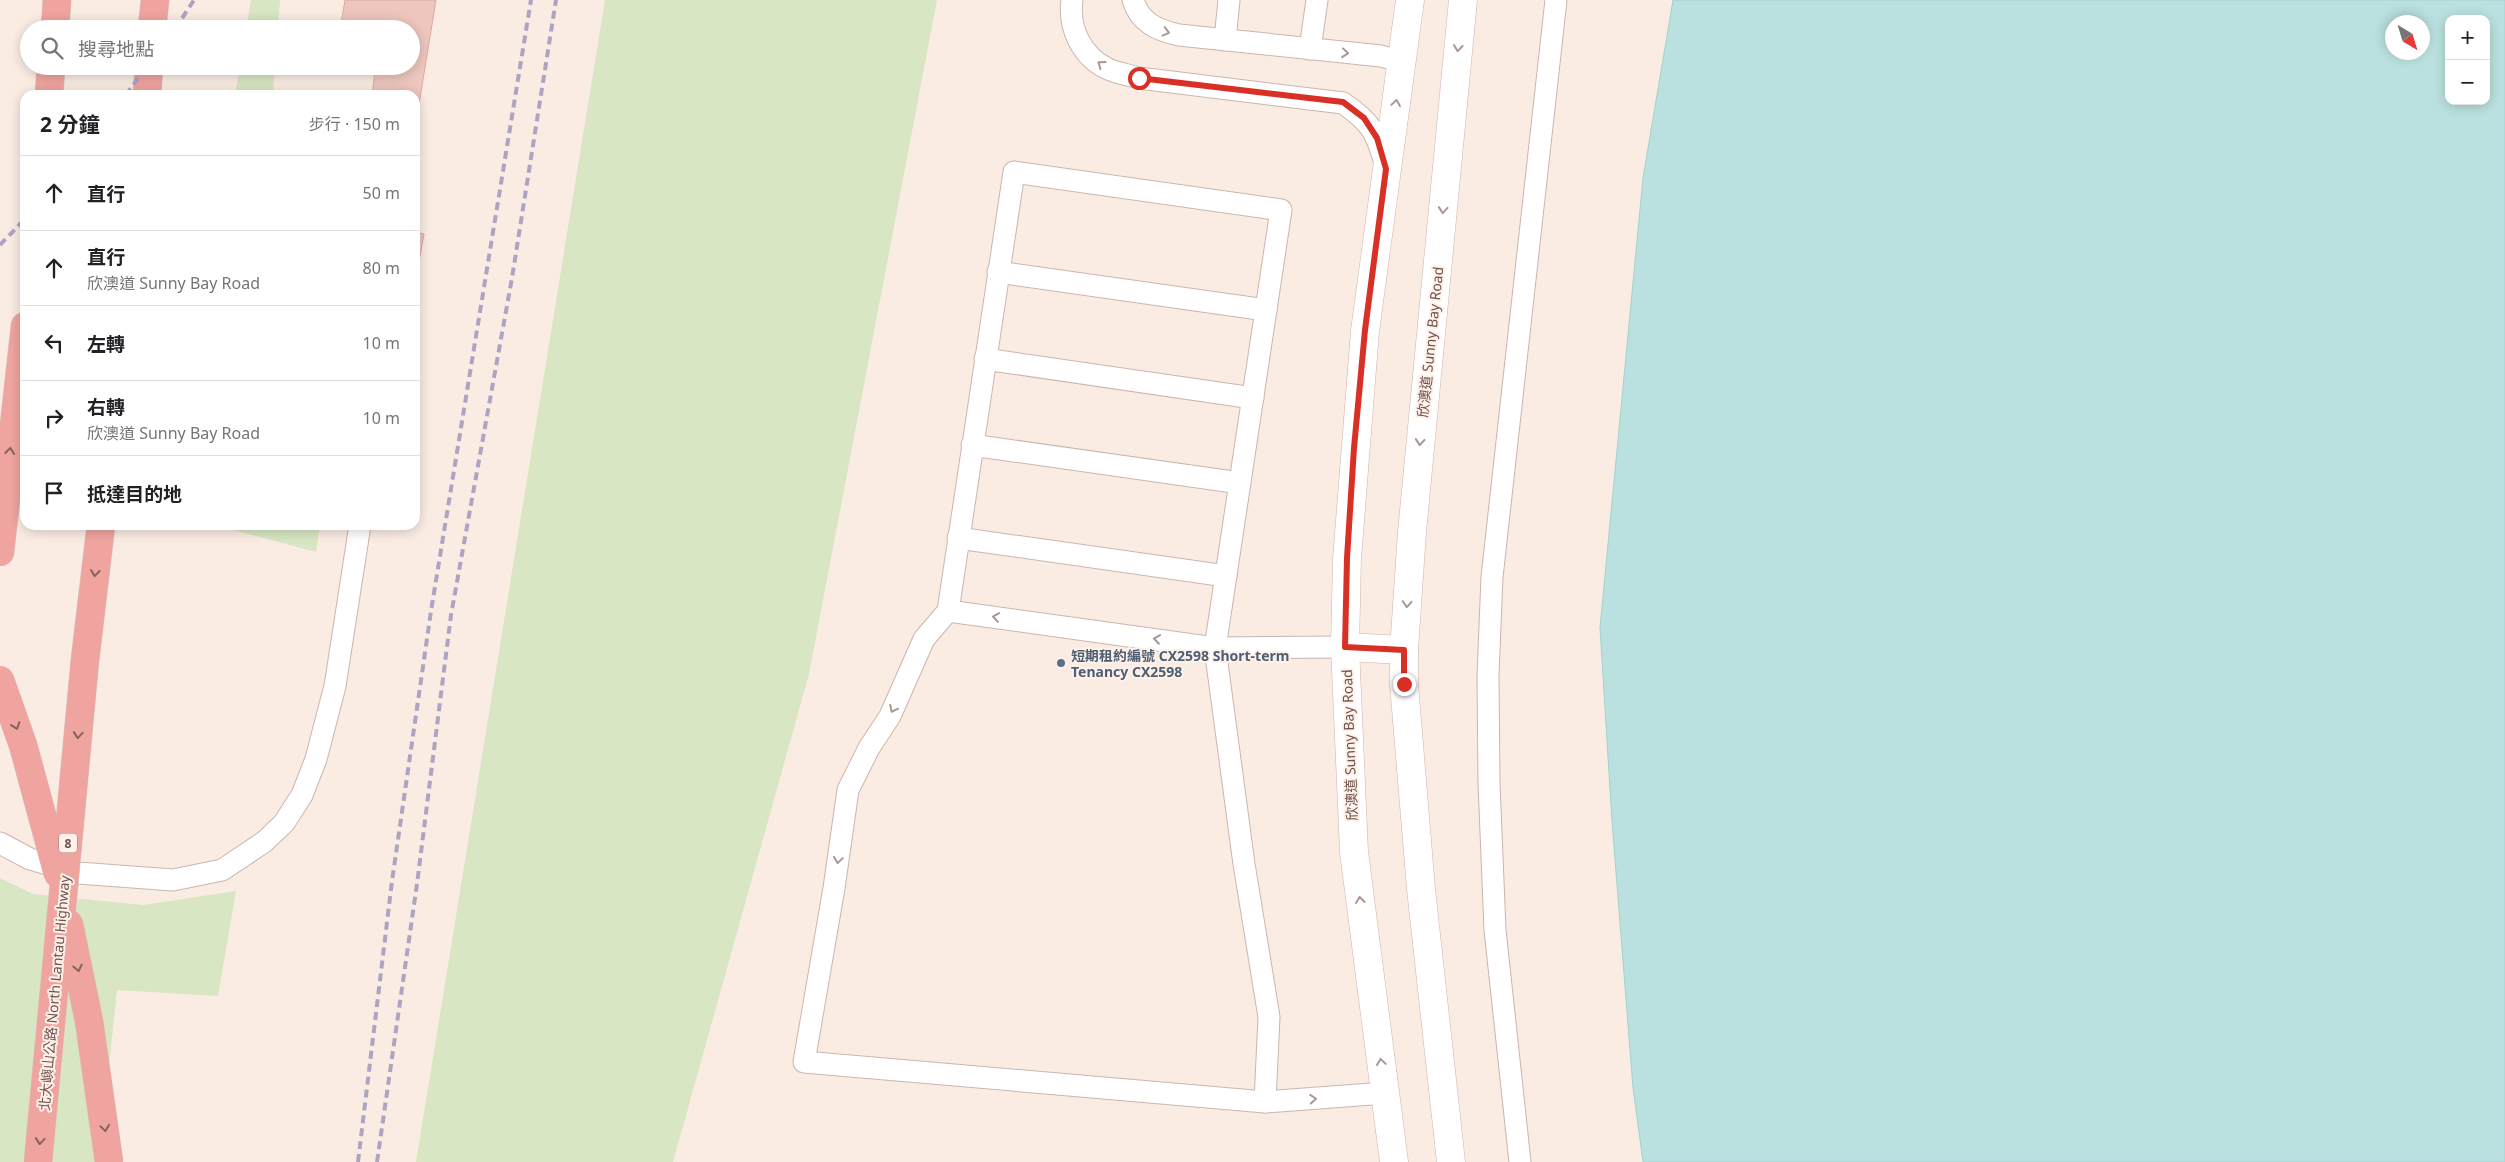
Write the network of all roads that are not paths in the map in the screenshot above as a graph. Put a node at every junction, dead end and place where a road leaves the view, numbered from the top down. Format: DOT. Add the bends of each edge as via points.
graph roads {
  1 [pos="58,0"];
  2 [pos="155,0"];
  3 [pos="1072,0"];
  4 [pos="1133,0"];
  5 [pos="1230,0"];
  6 [pos="1316,0"];
  7 [pos="1410,0"];
  8 [pos="1463,0"];
  9 [pos="1556,0"];
  10 [pos="56,20"];
  11 [pos="153,20"];
  12 [pos="1225,40"];
  13 [pos="1310,49"];
  14 [pos="1402,62"];
  15 [pos="50,75"];
  16 [pos="148,75"];
  17 [pos="49,90"];
  18 [pos="147,90"];
  19 [pos="1386,169"];
  20 [pos="998,272"];
  21 [pos="1266,310"];
  22 [pos="985,359"];
  23 [pos="20,371"];
  24 [pos="1253,398"];
  25 [pos="972,445"];
  26 [pos="1240,483"];
  27 [pos="101,530"];
  28 [pos="359,530"];
  29 [pos="958,538"];
  30 [pos="0,552"];
  31 [pos="1226,576"];
  32 [pos="948,611"];
  33 [pos="1345,647"];
  34 [pos="1215,648"];
  35 [pos="1404,650"];
  36 [pos="0,680"];
  37 [pos="0,843"];
  38 [pos="1385,1093"];
  39 [pos="1265,1102"];
  40 [pos="38,1162"];
  41 [pos="109,1162"];
  42 [pos="1394,1162"];
  43 [pos="1451,1162"];
  44 [pos="1520,1162"];
  1 -- 10 [label="highway"];
  2 -- 11 [label="highway"];
  19 -- 3 [label="lane, one-way" via="1377,138 1364,118 1343,102 1139,78 1108,69 1085,52 1076,34"];
  4 -- 12 [label="lane, one-way" via="1143,19 1159,30"];
  5 -- 12 [label="lane"];
  6 -- 13 [label="lane"];
  7 -- 14 [label="main road, 欣澳道 Sunny Bay Road"];
  8 -- 35 [label="main road, 欣澳道 Sunny Bay Road, one-way" via="1412,532"];
  9 -- 44 [label="lane" via="1492,577 1488,675 1488,783 1495,930"];
  12 -- 13 [label="lane"];
  13 -- 14 [label="lane, one-way" via="1381,56"];
  19 -- 14 [label="main road, 欣澳道 Sunny Bay Road, one-way"];
  15 -- 17 [label="highway"];
  16 -- 18 [label="highway"];
  19 -- 33 [label="main road, 欣澳道 Sunny Bay Road" via="1365,330 1354,448"];
  20 -- 21 [label="lane"];
  20 -- 21 [label="lane" via="1014,172 1023,173 1281,210"];
  20 -- 22 [label="lane"];
  21 -- 24 [label="lane"];
  22 -- 24 [label="lane"];
  22 -- 25 [label="lane"];
  30 -- 23 [label="highway, one-way"];
  24 -- 26 [label="lane"];
  25 -- 26 [label="lane"];
  25 -- 29 [label="lane"];
  26 -- 31 [label="lane"];
  27 -- 40 [label="highway, 北大嶼山公路 North Lantau Highway / 8, one-way, bridge" via="85,660"];
  28 -- 37 [label="lane" via="335,686 316,759 302,795 284,822 264,842 222,870 173,880 78,873 30,859"];
  29 -- 31 [label="lane"];
  29 -- 32 [label="lane"];
  31 -- 34 [label="lane"];
  34 -- 32 [label="lane, one-way"];
  32 -- 39 [label="lane, one-way" via="924,639 890,716 848,790 804,1062"];
  33 -- 34 [label="lane"];
  33 -- 35 [label="main road"];
  38 -- 33 [label="main road, 欣澳道 Sunny Bay Road, one-way" via="1354,852"];
  34 -- 39 [label="lane" via="1244,864 1269,1017"];
  35 -- 43 [label="main road, 欣澳道 Sunny Bay Road" via="1421,889"];
  36 -- 41 [label="highway, one-way, bridge" via="23,745 55,858 90,1021"];
  39 -- 38 [label="lane, one-way"];
  38 -- 42 [label="main road, 欣澳道 Sunny Bay Road"];
}
